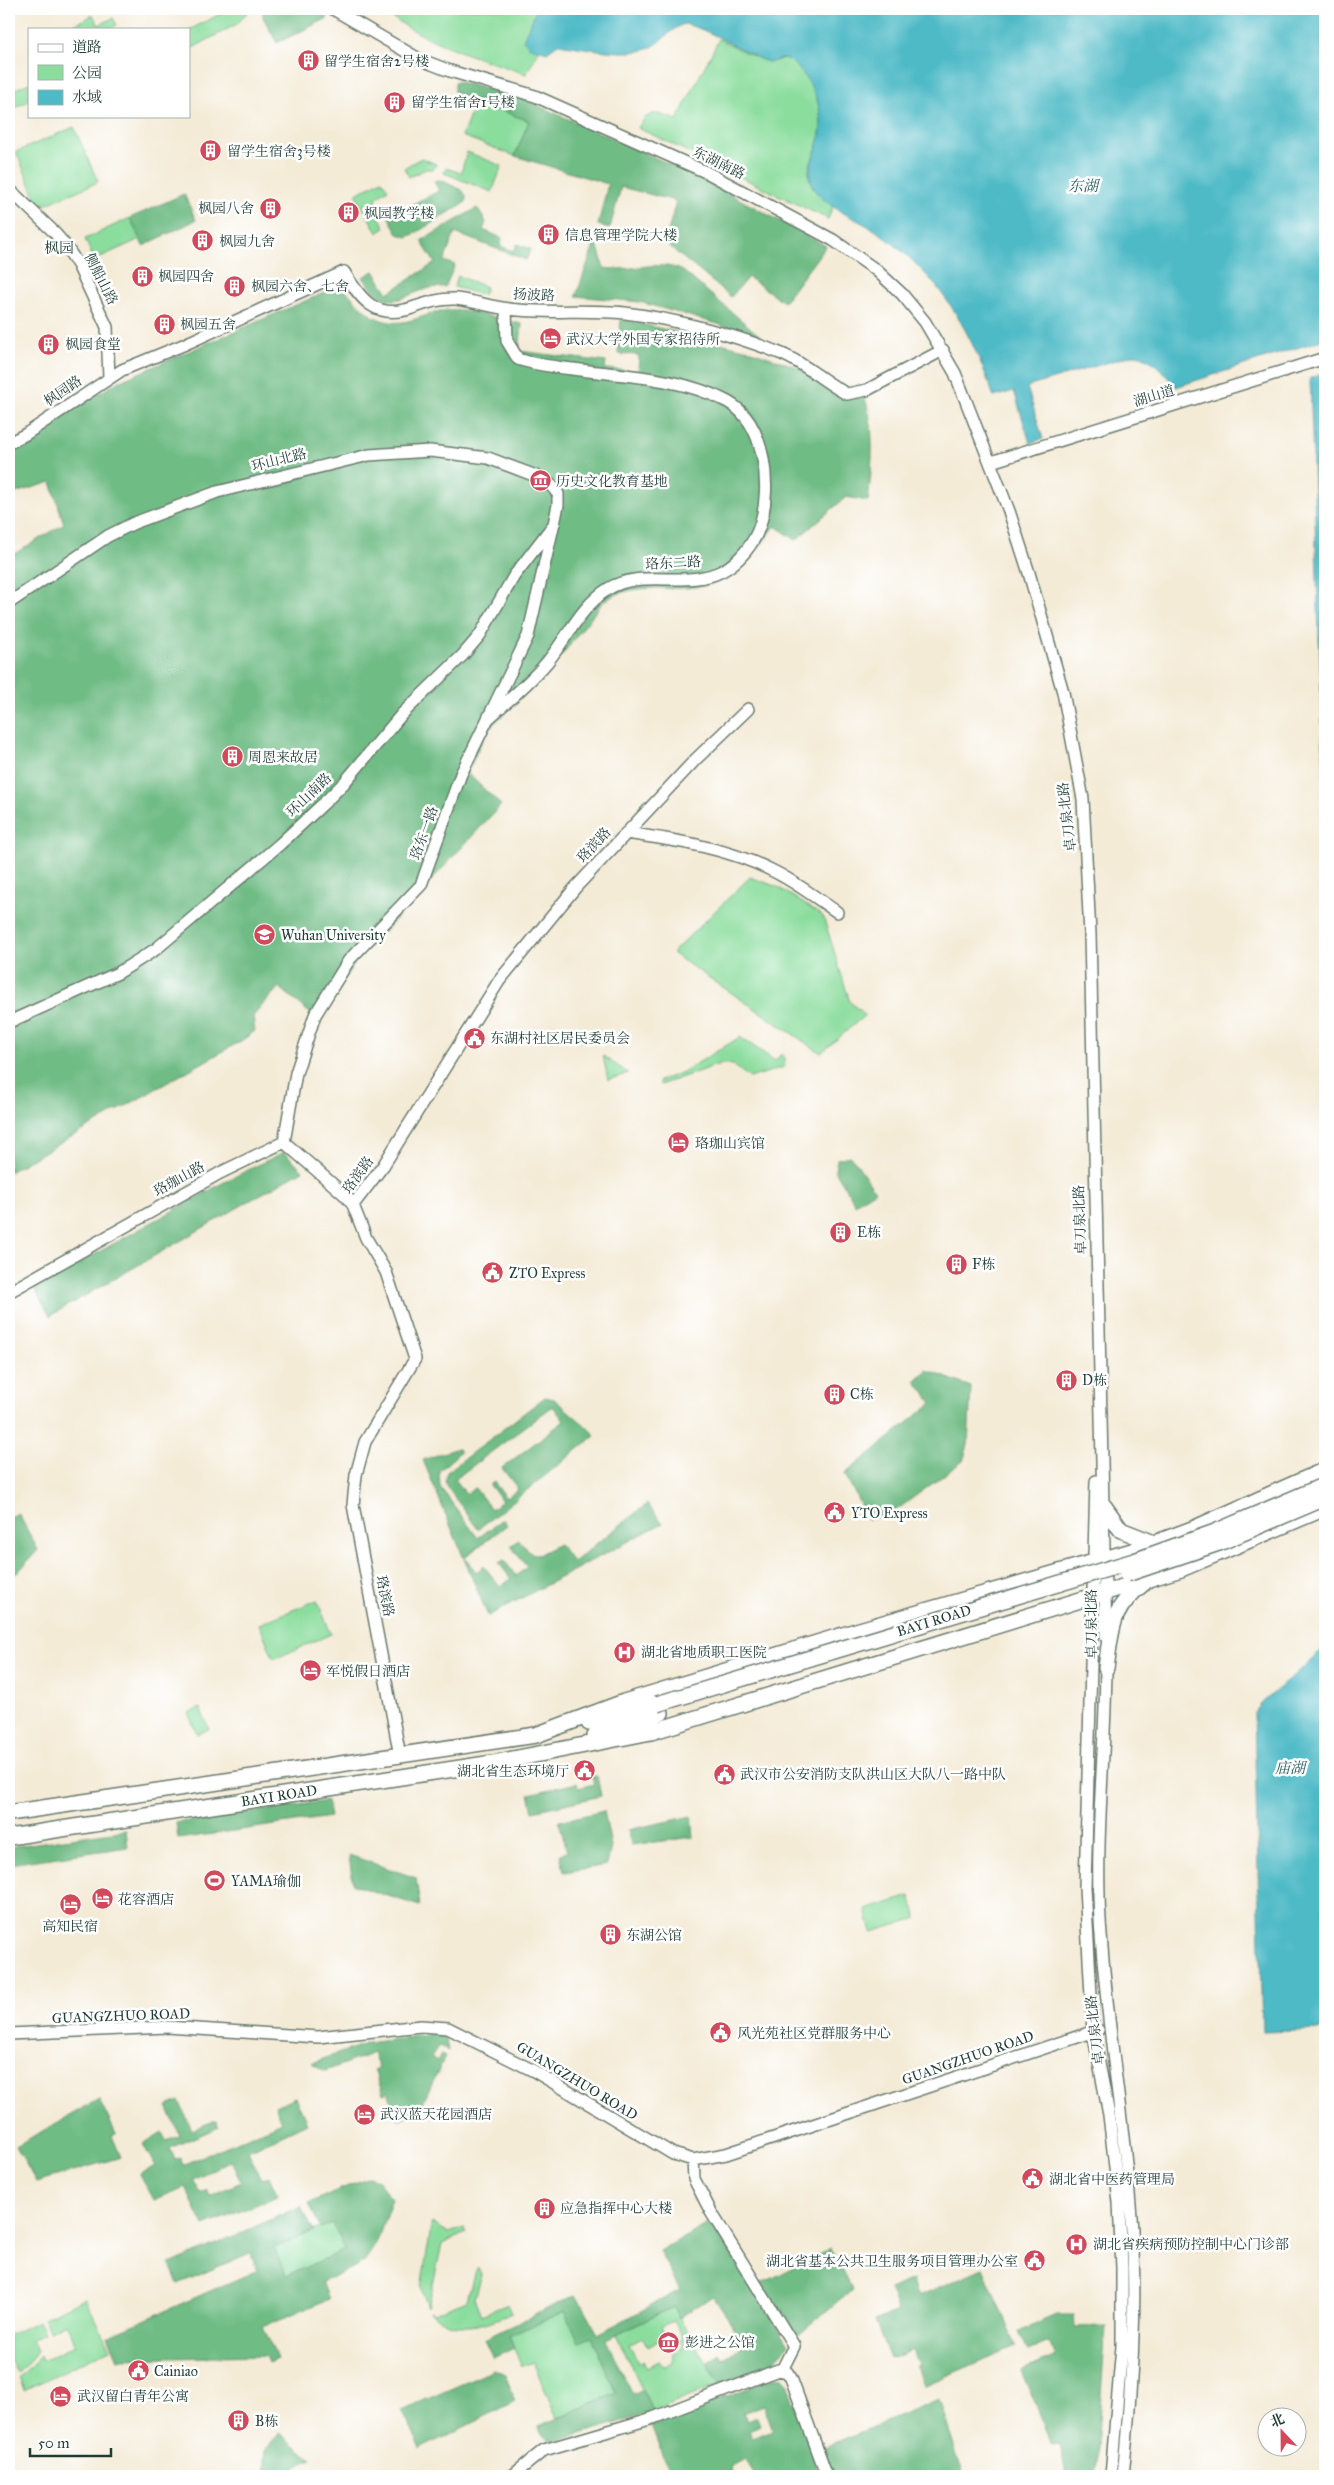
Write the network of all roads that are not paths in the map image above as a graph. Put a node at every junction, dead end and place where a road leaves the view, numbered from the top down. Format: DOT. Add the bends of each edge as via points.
graph roads {
  1 [pos="334,9"];
  2 [pos="9,189"];
  3 [pos="506,309"];
  4 [pos="943,350"];
  5 [pos="108,358"];
  6 [pos="1325,358"];
  7 [pos="135,364"];
  8 [pos="122,370"];
  9 [pos="108,378"];
  10 [pos="9,443"];
  11 [pos="991,462"];
  12 [pos="557,511"];
  13 [pos="554,524"];
  14 [pos="9,603"];
  15 [pos="748,709"];
  16 [pos="488,719"];
  17 [pos="1077,771"];
  18 [pos="626,833"];
  19 [pos="837,912"];
  20 [pos="9,1022"];
  21 [pos="284,1142"];
  22 [pos="353,1205"];
  23 [pos="9,1292"];
  24 [pos="1325,1470"];
  25 [pos="1325,1485"];
  26 [pos="1325,1498"];
  27 [pos="1104,1506"];
  28 [pos="1325,1508"];
  29 [pos="1154,1544"];
  30 [pos="1099,1562"];
  31 [pos="1150,1579"];
  32 [pos="1100,1593"];
  33 [pos="899,1618"];
  34 [pos="909,1653"];
  35 [pos="1106,1668"];
  36 [pos="659,1708"];
  37 [pos="536,1735"];
  38 [pos="549,1752"];
  39 [pos="400,1756"];
  40 [pos="9,1813"];
  41 [pos="9,1837"];
  42 [pos="1109,2028"];
  43 [pos="1093,2032"];
  44 [pos="9,2034"];
  45 [pos="693,2160"];
  46 [pos="782,2370"];
  47 [pos="512,2476"];
  48 [pos="827,2476"];
  49 [pos="1111,2476"];
  50 [pos="1123,2476"];
  1 -- 4 [label="street, 东湖南路" via="419,59 535,96 708,173 833,240 896,288 913,306"];
  2 -- 5 [label="street, 侧船山路" via="53,231 78,265 105,321"];
  3 -- 4 [label="street, 扬波路" via="624,313 697,328 784,354 846,394 867,390"];
  3 -- 7 [label="street, 扬波路" via="444,299 400,311 383,311 364,300 344,272"];
  3 -- 16 [label="street, 珞东二路" via="507,341 518,359 672,382 712,395 738,409 750,422 756,437 763,466 764,493 759,528 733,564 706,577 631,581 608,589 586,609 547,662"];
  4 -- 11 [label="street, 东湖南路"];
  5 -- 8 [label="street"];
  5 -- 9 [label="street, 侧船山路"];
  6 -- 11 [label="street, 湖山道"];
  7 -- 8 [label="street, 枫园路"];
  8 -- 9 [label="street, 枫园路"];
  9 -- 10 [label="street, 枫园路"];
  11 -- 17 [label="street, 卓刀泉北路" via="1048,636 1063,692"];
  12 -- 13 [label="street, 珞东一路"];
  12 -- 14 [label="street, 环山北路" via="558,494 552,485 496,461 430,451 368,455 225,490 152,516 108,536"];
  13 -- 16 [label="street, 珞东一路" via="528,636"];
  13 -- 20 [label="street, 环山南路" via="514,576 475,641 402,714 344,783 287,837 137,962"];
  15 -- 18 [label="street, 珞滨路"];
  16 -- 21 [label="street, 珞东一路" via="461,774 421,885 349,960 315,1015 296,1073"];
  17 -- 27 [label="street, 卓刀泉北路" via="1083,799 1088,877"];
  17 -- 30 [label="street, 卓刀泉北路"];
  18 -- 19 [label="street" via="700,846 754,863 794,882"];
  18 -- 22 [label="street, 珞滨路" via="575,888 499,981 383,1166"];
  21 -- 22 [label="street"];
  21 -- 23 [label="street, 珞珈山路" via="220,1174"];
  22 -- 39 [label="street, 珞滨路" via="366,1238 386,1272 415,1359 365,1442 353,1496"];
  24 -- 29 [label="main road, BAYI ROAD"];
  25 -- 36 [label="main road, BAYI ROAD, bridge" via="1215,1532 1134,1561"];
  26 -- 36 [label="main road, BAYI ROAD, bridge" via="1165,1562"];
  27 -- 29 [label="main road" via="1121,1530"];
  27 -- 30 [label="street, 卓刀泉北路"];
  28 -- 31 [label="main road, BAYI ROAD"];
  29 -- 30 [label="main road, BAYI ROAD"];
  30 -- 32 [label="street, 卓刀泉北路"];
  30 -- 33 [label="main road, BAYI ROAD"];
  31 -- 32 [label="main road, BAYI ROAD"];
  31 -- 35 [label="main road" via="1132,1592 1118,1610 1112,1626"];
  32 -- 34 [label="main road, BAYI ROAD"];
  32 -- 35 [label="street, 卓刀泉北路"];
  32 -- 43 [label="street, 卓刀泉北路" via="1085,1887"];
  33 -- 34 [label="main road"];
  33 -- 37 [label="main road, BAYI ROAD" via="624,1702"];
  34 -- 38 [label="main road, BAYI ROAD" via="678,1725"];
  35 -- 42 [label="street, 卓刀泉北路" via="1099,1884"];
  36 -- 37 [label="main road, BAYI ROAD"];
  36 -- 38 [label="main road, BAYI ROAD"];
  37 -- 39 [label="main road, BAYI ROAD"];
  38 -- 41 [label="main road, BAYI ROAD"];
  39 -- 40 [label="main road, BAYI ROAD"];
  42 -- 43 [label="street, GUANGZHUO ROAD"];
  42 -- 50 [label="street, 卓刀泉北路" via="1122,2119 1133,2265 1133,2343"];
  43 -- 45 [label="street, GUANGZHUO ROAD" via="726,2154"];
  43 -- 49 [label="street, 卓刀泉北路" via="1109,2115 1122,2268 1122,2346"];
  44 -- 45 [label="street, GUANGZHUO ROAD" via="167,2027 318,2037 421,2026 448,2028 534,2071 664,2150"];
  45 -- 46 [label="street" via="694,2180 704,2200 794,2346"];
  46 -- 47 [label="street" via="653,2418 544,2450"];
  46 -- 48 [label="street" via="791,2378"];
}
